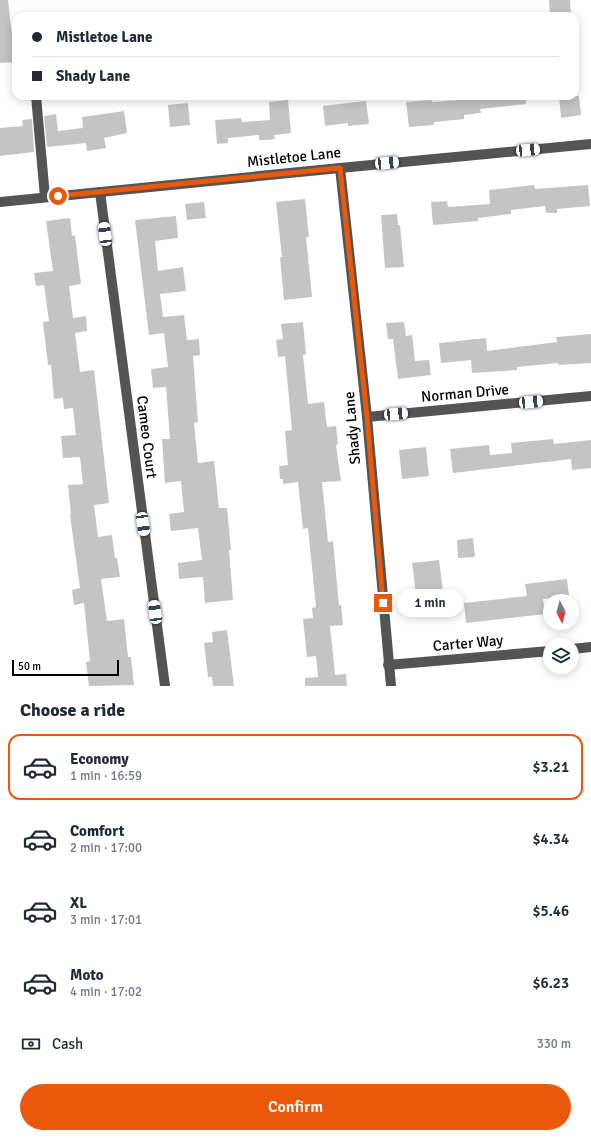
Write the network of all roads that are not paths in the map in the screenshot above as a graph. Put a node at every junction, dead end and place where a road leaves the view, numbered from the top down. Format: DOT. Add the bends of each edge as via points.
graph roads {
  1 [pos="36,100"];
  2 [pos="591,144"];
  3 [pos="340,168"];
  4 [pos="100,192"];
  5 [pos="45,197"];
  6 [pos="0,202"];
  7 [pos="591,396"];
  8 [pos="367,417"];
  9 [pos="591,647"];
  10 [pos="579,648"];
  11 [pos="543,652"];
  12 [pos="388,666"];
  13 [pos="165,686"];
  14 [pos="390,686"];
  1 -- 5 [label="street"];
  2 -- 3 [label="street, Mistletoe Lane"];
  3 -- 4 [label="street, Mistletoe Lane"];
  3 -- 8 [label="street, Shady Lane"];
  4 -- 5 [label="street, Mistletoe Lane"];
  4 -- 13 [label="street, Cameo Court"];
  5 -- 6 [label="street, Mistletoe Lane"];
  7 -- 8 [label="street, Norman Drive"];
  8 -- 12 [label="street, Shady Lane"];
  9 -- 10 [label="street"];
  11 -- 12 [label="street, Carter Way"];
  12 -- 14 [label="street, Shady Lane"];
}
